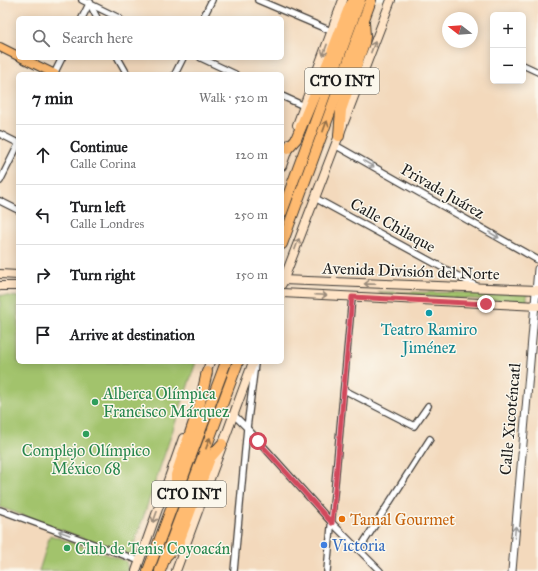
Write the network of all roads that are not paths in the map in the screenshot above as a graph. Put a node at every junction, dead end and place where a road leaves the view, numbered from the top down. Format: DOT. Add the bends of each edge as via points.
graph roads {
  1 [pos="82,0"];
  2 [pos="212,0"];
  3 [pos="258,0"];
  4 [pos="343,0"];
  5 [pos="354,0"];
  6 [pos="360,0"];
  7 [pos="371,0"];
  8 [pos="392,0"];
  9 [pos="89,1"];
  10 [pos="83,16"];
  11 [pos="96,16"];
  12 [pos="115,16"];
  13 [pos="204,16"];
  14 [pos="364,20"];
  15 [pos="331,31"];
  16 [pos="0,47"];
  17 [pos="16,55"];
  18 [pos="26,60"];
  19 [pos="61,60"];
  20 [pos="119,60"];
  21 [pos="182,60"];
  22 [pos="205,60"];
  23 [pos="526,66"];
  24 [pos="50,72"];
  25 [pos="55,72"];
  26 [pos="126,72"];
  27 [pos="177,72"];
  28 [pos="231,72"];
  29 [pos="538,72"];
  30 [pos="284,97"];
  31 [pos="304,106"];
  32 [pos="0,134"];
  33 [pos="337,140"];
  34 [pos="16,143"];
  35 [pos="16,148"];
  36 [pos="288,148"];
  37 [pos="284,160"];
  38 [pos="0,181"];
  39 [pos="315,198"];
  40 [pos="0,201"];
  41 [pos="284,207"];
  42 [pos="16,209"];
  43 [pos="284,239"];
  44 [pos="292,259"];
  45 [pos="538,260"];
  46 [pos="284,261"];
  47 [pos="538,269"];
  48 [pos="0,274"];
  49 [pos="16,275"];
  50 [pos="284,279"];
  51 [pos="284,282"];
  52 [pos="0,286"];
  53 [pos="16,286"];
  54 [pos="480,288"];
  55 [pos="537,290"];
  56 [pos="284,293"];
  57 [pos="352,297"];
  58 [pos="536,306"];
  59 [pos="209,364"];
  60 [pos="225,364"];
  61 [pos="237,364"];
  62 [pos="253,364"];
  63 [pos="254,364"];
  64 [pos="207,372"];
  65 [pos="344,390"];
  66 [pos="428,406"];
  67 [pos="233,414"];
  68 [pos="247,428"];
  69 [pos="430,440"];
  70 [pos="222,444"];
  71 [pos="176,494"];
  72 [pos="0,510"];
  73 [pos="332,523"];
  74 [pos="359,550"];
  75 [pos="165,558"];
  76 [pos="140,561"];
  77 [pos="136,571"];
  78 [pos="148,571"];
  79 [pos="160,571"];
  80 [pos="176,571"];
  81 [pos="234,571"];
  82 [pos="327,571"];
  83 [pos="380,571"];
  84 [pos="512,571"];
  1 -- 9 [label="street"];
  2 -- 13 [label="street"];
  3 -- 15 [label="street"];
  4 -- 15 [label="main road, CTO INT"];
  5 -- 36 [label="highway" via="296,139"];
  6 -- 41 [label="highway, CTO INT"];
  7 -- 14 [label="highway, CTO INT"];
  33 -- 8 [label="main road, CTO INT, one-way"];
  9 -- 10 [label="street"];
  9 -- 11 [label="street"];
  9 -- 12 [label="street"];
  14 -- 33 [label="highway" via="364,43 341,110"];
  43 -- 14 [label="highway, CTO INT, one-way"];
  15 -- 31 [label="main road, CTO INT, one-way"];
  16 -- 17 [label="main road"];
  18 -- 24 [label="main road"];
  19 -- 25 [label="street"];
  20 -- 26 [label="street"];
  21 -- 27 [label="street"];
  22 -- 28 [label="street"];
  23 -- 29 [label="street"];
  30 -- 31 [label="street"];
  31 -- 36 [label="main road, CTO INT"];
  32 -- 34 [label="street"];
  33 -- 39 [label="main road, CTO INT"];
  33 -- 45 [label="street, Privada Juárez, one-way"];
  35 -- 38 [label="street"];
  36 -- 37 [label="main road, CTO INT"];
  44 -- 39 [label="main road, CTO INT, one-way"];
  39 -- 54 [label="street, Calle Chilaque"];
  40 -- 42 [label="street"];
  44 -- 46 [label="main road"];
  44 -- 50 [label="main road, CTO INT"];
  47 -- 55 [label="street, Calle Xicoténcatl"];
  48 -- 49 [label="main road"];
  54 -- 51 [label="main road, Avenida División del Norte, one-way"];
  52 -- 53 [label="main road"];
  54 -- 55 [label="main road, Avenida División del Norte"];
  55 -- 58 [label="street, Calle Xicoténcatl"];
  56 -- 57 [label="main road, Avenida División del Norte, one-way"];
  57 -- 58 [label="main road, Avenida División del Norte"];
  57 -- 65 [label="street"];
  84 -- 58 [label="street, Calle Xicoténcatl, one-way"];
  59 -- 64 [label="main road, CTO INT"];
  60 -- 71 [label="highway, CTO INT"];
  75 -- 61 [label="highway, CTO INT, one-way"];
  62 -- 67 [label="main road, CTO INT"];
  63 -- 68 [label="street"];
  64 -- 71 [label="highway" via="199,407 176,475"];
  64 -- 76 [label="main road, CTO INT, one-way"];
  65 -- 66 [label="street" via="414,426"];
  65 -- 73 [label="street"];
  67 -- 68 [label="street"];
  67 -- 70 [label="main road, CTO INT"];
  68 -- 73 [label="street"];
  68 -- 81 [label="street"];
  69 -- 74 [label="street"];
  70 -- 75 [label="highway" via="210,458 178,544"];
  70 -- 80 [label="main road, CTO INT"];
  71 -- 78 [label="highway, CTO INT"];
  76 -- 72 [label="street, one-way"];
  73 -- 74 [label="street"];
  73 -- 82 [label="street"];
  74 -- 83 [label="street"];
  75 -- 79 [label="highway, CTO INT"];
  76 -- 77 [label="main road, CTO INT"];
}
